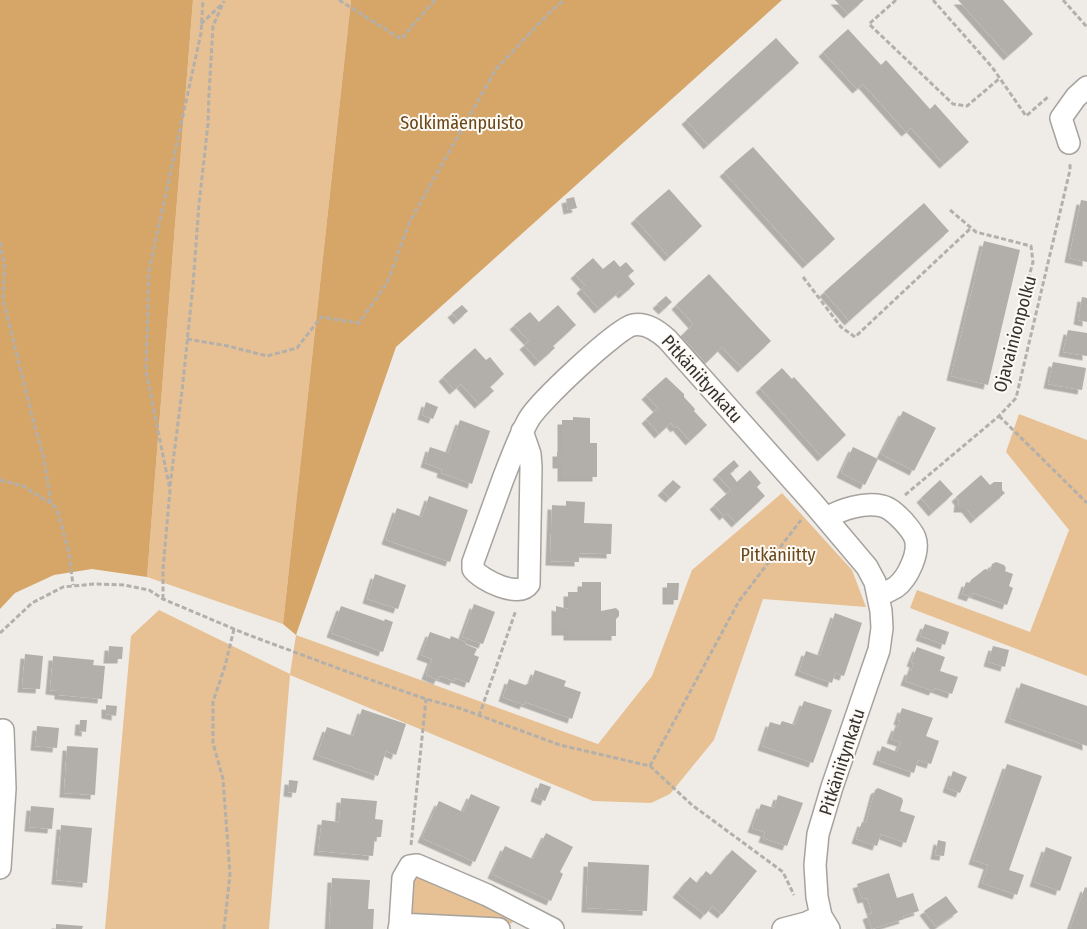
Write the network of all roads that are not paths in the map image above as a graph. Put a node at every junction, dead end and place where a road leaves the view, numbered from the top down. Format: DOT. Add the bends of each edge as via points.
graph roads {
  1 [pos="1087,87"];
  2 [pos="1068,143"];
  3 [pos="522,431"];
  4 [pos="820,510"];
  5 [pos="878,596"];
  6 [pos="3,730"];
  7 [pos="0,868"];
  8 [pos="825,922"];
  9 [pos="399,927"];
  10 [pos="499,929"];
  11 [pos="553,929"];
  12 [pos="783,929"];
  1 -- 2 [label="street" via="1061,118"];
  3 -- 3 [label="street, Pitkäniitynkatu" via="473,562 473,570 483,579 520,590 529,584 532,467"];
  3 -- 4 [label="street, Pitkäniitynkatu" via="537,407 624,328 633,324 648,326 672,345"];
  4 -- 5 [label="street, Pitkäniitynkatu" via="867,567"];
  4 -- 5 [label="street" via="882,506 900,517 915,536 914,558 903,580"];
  5 -- 8 [label="street, Pitkäniitynkatu" via="882,628 879,650 818,834 815,865 817,897"];
  6 -- 7 [label="street" via="5,788"];
  8 -- 12 [label="street"];
  9 -- 10 [label="street"];
  9 -- 11 [label="street" via="403,878 410,866 417,865 520,910"];
}
